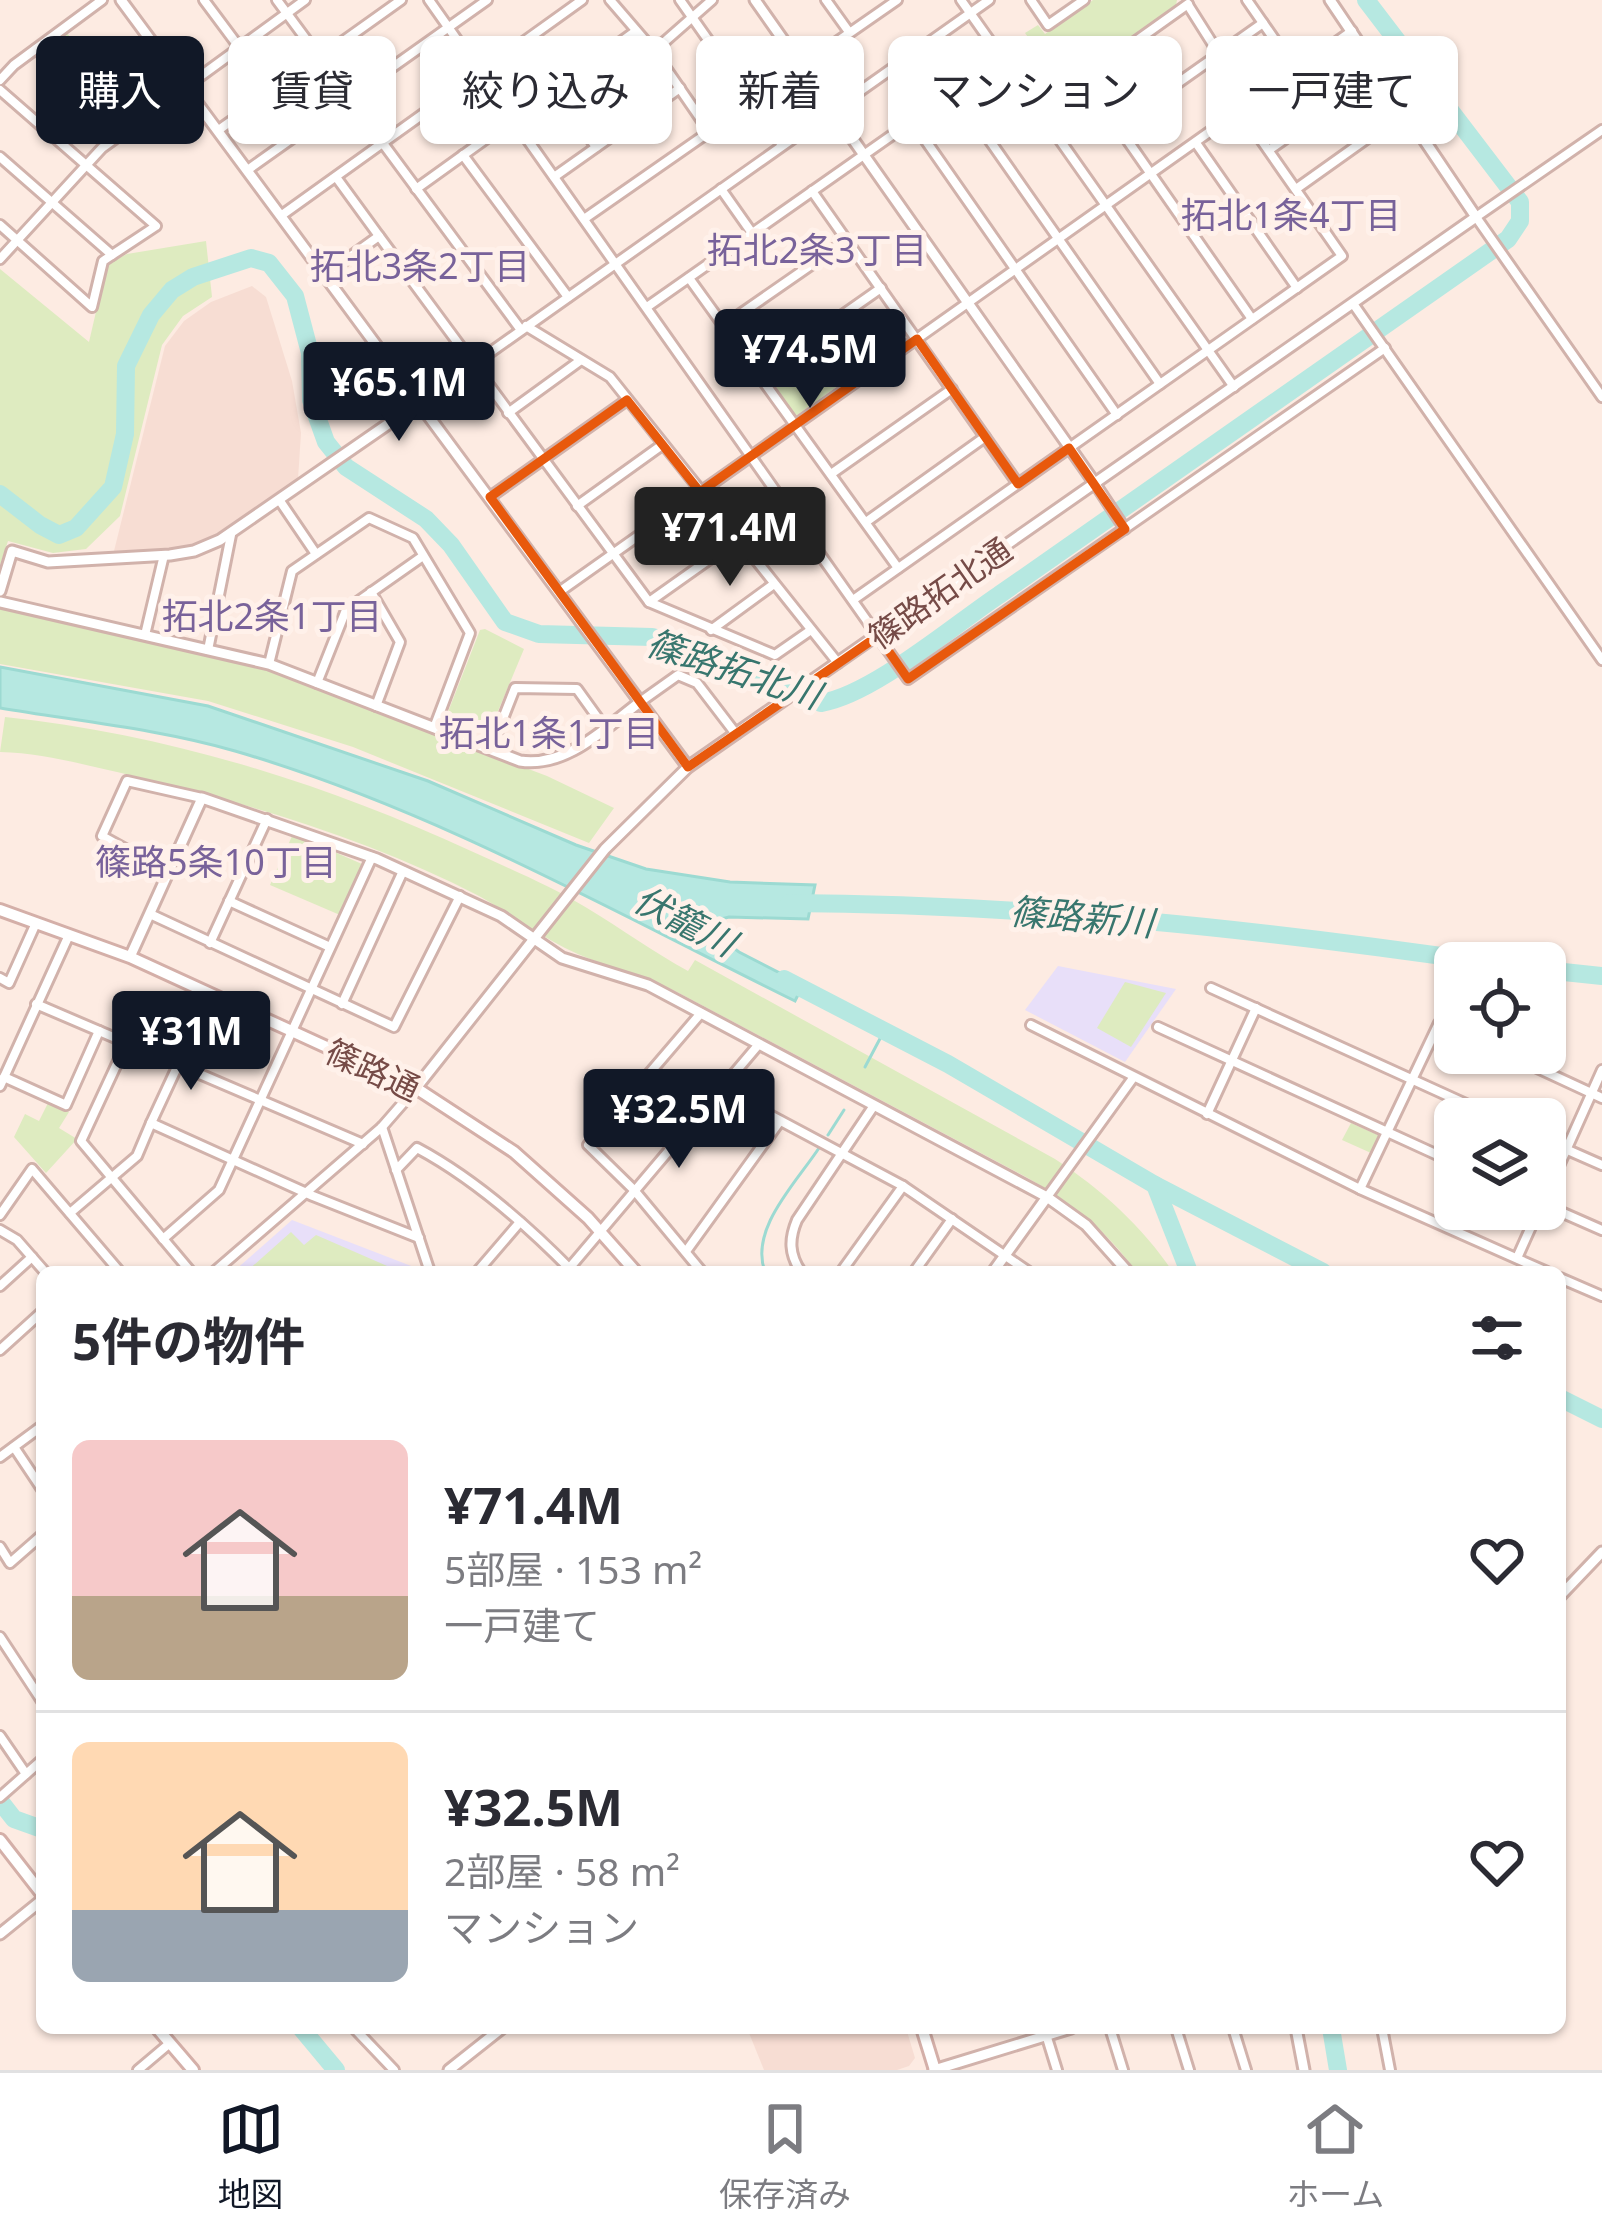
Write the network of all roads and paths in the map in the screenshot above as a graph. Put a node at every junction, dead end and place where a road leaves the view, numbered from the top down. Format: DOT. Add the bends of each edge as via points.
graph roads {
  1 [pos="102,0"];
  2 [pos="121,0"];
  3 [pos="204,0"];
  4 [pos="277,0"];
  5 [pos="305,0"];
  6 [pos="401,0"];
  7 [pos="429,0"];
  8 [pos="487,0"];
  9 [pos="582,0"];
  10 [pos="610,0"];
  11 [pos="680,0"];
  12 [pos="712,0"];
  13 [pos="755,0"];
  14 [pos="826,0"];
  15 [pos="961,0"];
  16 [pos="989,0"];
  17 [pos="1031,0"];
  18 [pos="1084,0"];
  19 [pos="1247,0"];
  20 [pos="1330,0"];
  21 [pos="894,1"];
  22 [pos="1186,2"];
  23 [pos="970,13"];
  24 [pos="287,14"];
  25 [pos="694,16"];
  26 [pos="1263,23"];
  27 [pos="448,27"];
  28 [pos="636,31"];
  29 [pos="849,32"];
  30 [pos="1352,32"];
  31 [pos="54,36"];
  32 [pos="147,36"];
  33 [pos="231,36"];
  34 [pos="255,36"];
  35 [pos="304,36"];
  36 [pos="351,36"];
  37 [pos="454,36"];
  38 [pos="532,36"];
  39 [pos="629,36"];
  40 [pos="640,36"];
  41 [pos="671,36"];
  42 [pos="707,36"];
  43 [pos="781,36"];
  44 [pos="843,36"];
  45 [pos="986,36"];
  46 [pos="1140,36"];
  47 [pos="1208,36"];
  48 [pos="1245,36"];
  49 [pos="1272,36"];
  50 [pos="1346,36"];
  51 [pos="1355,36"];
  52 [pos="36,49"];
  53 [pos="396,65"];
  54 [pos="672,77"];
  55 [pos="0,80"];
  56 [pos="680,88"];
  57 [pos="864,88"];
  58 [pos="0,90"];
  59 [pos="672,94"];
  60 [pos="204,108"];
  61 [pos="696,112"];
  62 [pos="228,123"];
  63 [pos="220,129"];
  64 [pos="1602,130"];
  65 [pos="1206,136"];
  66 [pos="888,138"];
  67 [pos="696,140"];
  68 [pos="1196,143"];
  69 [pos="107,144"];
  70 [pos="285,144"];
  71 [pos="382,144"];
  72 [pos="384,144"];
  73 [pos="479,144"];
  74 [pos="530,144"];
  75 [pos="594,144"];
  76 [pos="600,144"];
  77 [pos="785,144"];
  78 [pos="856,144"];
  79 [pos="928,144"];
  80 [pos="992,144"];
  81 [pos="1062,144"];
  82 [pos="1129,144"];
  83 [pos="1265,144"];
  84 [pos="1278,144"];
  85 [pos="1358,144"];
  86 [pos="1429,144"];
  87 [pos="782,146"];
  88 [pos="596,147"];
  89 [pos="1269,150"];
  90 [pos="464,155"];
  91 [pos="864,155"];
  92 [pos="0,157"];
  93 [pos="86,166"];
  94 [pos="249,169"];
  95 [pos="1150,175"];
  96 [pos="336,177"];
  97 [pos="554,177"];
  98 [pos="416,189"];
  99 [pos="721,189"];
  100 [pos="1296,189"];
  101 [pos="812,191"];
  102 [pos="53,204"];
  103 [pos="1106,206"];
  104 [pos="282,215"];
  105 [pos="1476,217"];
  106 [pos="584,219"];
  107 [pos="0,224"];
  108 [pos="752,233"];
  109 [pos="379,236"];
  110 [pos="1059,239"];
  111 [pos="847,240"];
  112 [pos="20,242"];
  113 [pos="112,255"];
  114 [pos="0,259"];
  115 [pos="616,263"];
  116 [pos="1017,268"];
  117 [pos="326,274"];
  118 [pos="688,278"];
  119 [pos="881,288"];
  120 [pos="1297,288"];
  121 [pos="568,297"];
  122 [pos="968,303"];
  123 [pos="1354,304"];
  124 [pos="647,307"];
  125 [pos="1252,319"];
  126 [pos="723,326"];
  127 [pos="524,328"];
  128 [pos="917,339"];
  129 [pos="1383,345"];
  130 [pos="1208,351"];
  131 [pos="580,360"];
  132 [pos="474,364"];
  133 [pos="757,375"];
  134 [pos="1160,384"];
  135 [pos="1234,388"];
  136 [pos="952,389"];
  137 [pos="1602,397"];
  138 [pos="627,400"];
  139 [pos="420,402"];
  140 [pos="508,413"];
  141 [pos="1117,415"];
  142 [pos="794,426"];
  143 [pos="985,437"];
  144 [pos="662,446"];
  145 [pos="1069,448"];
  146 [pos="752,456"];
  147 [pos="543,460"];
  148 [pos="831,474"];
  149 [pos="1018,484"];
  150 [pos="1096,485"];
  151 [pos="700,492"];
  152 [pos="490,497"];
  153 [pos="280,501"];
  154 [pos="578,506"];
  155 [pos="866,522"];
  156 [pos="1123,527"];
  157 [pos="231,535"];
  158 [pos="738,539"];
  159 [pos="316,554"];
  160 [pos="164,555"];
  161 [pos="613,555"];
  162 [pos="424,556"];
  163 [pos="898,568"];
  164 [pos="774,584"];
  165 [pos="0,591"];
  166 [pos="371,592"];
  167 [pos="559,592"];
  168 [pos="853,600"];
  169 [pos="0,602"];
  170 [pos="649,602"];
  171 [pos="711,630"];
  172 [pos="811,630"];
  173 [pos="145,635"];
  174 [pos="878,636"];
  175 [pos="208,650"];
  176 [pos="1602,660"];
  177 [pos="838,663"];
  178 [pos="269,664"];
  179 [pos="317,683"];
  180 [pos="640,702"];
  181 [pos="376,706"];
  182 [pos="434,728"];
  183 [pos="605,728"];
  184 [pos="736,734"];
  185 [pos="490,749"];
  186 [pos="688,767"];
  187 [pos="202,798"];
  188 [pos="267,818"];
  189 [pos="372,857"];
  190 [pos="403,871"];
  191 [pos="167,872"];
  192 [pos="460,896"];
  193 [pos="229,901"];
  194 [pos="0,910"];
  195 [pos="150,914"];
  196 [pos="36,922"];
  197 [pos="70,932"];
  198 [pos="536,938"];
  199 [pos="210,943"];
  200 [pos="330,947"];
  201 [pos="130,957"];
  202 [pos="0,978"];
  203 [pos="1211,988"];
  204 [pos="311,989"];
  205 [pos="211,994"];
  206 [pos="36,1004"];
  207 [pos="342,1004"];
  208 [pos="1256,1008"];
  209 [pos="701,1013"];
  210 [pos="1031,1025"];
  211 [pos="1157,1028"];
  212 [pos="99,1030"];
  213 [pos="292,1031"];
  214 [pos="1434,1034"];
  215 [pos="127,1042"];
  216 [pos="759,1044"];
  217 [pos="1232,1061"];
  218 [pos="179,1064"];
  219 [pos="1602,1070"];
  220 [pos="1550,1074"];
  221 [pos="1132,1078"];
  222 [pos="1412,1080"];
  223 [pos="2,1082"];
  224 [pos="416,1088"];
  225 [pos="721,1089"];
  226 [pos="1591,1093"];
  227 [pos="1452,1098"];
  228 [pos="1602,1098"];
  229 [pos="260,1100"];
  230 [pos="873,1107"];
  231 [pos="1207,1114"];
  232 [pos="780,1121"];
  233 [pos="151,1124"];
  234 [pos="382,1126"];
  235 [pos="1388,1132"];
  236 [pos="363,1144"];
  237 [pos="1567,1150"];
  238 [pos="1434,1153"];
  239 [pos="843,1154"];
  240 [pos="233,1160"];
  241 [pos="1602,1165"];
  242 [pos="396,1170"];
  243 [pos="112,1178"];
  244 [pos="903,1186"];
  245 [pos="1360,1189"];
  246 [pos="634,1190"];
  247 [pos="308,1192"];
  248 [pos="1047,1197"];
  249 [pos="70,1213"];
  250 [pos="1566,1214"];
  251 [pos="0,1215"];
  252 [pos="952,1219"];
  253 [pos="520,1222"];
  254 [pos="0,1230"];
  255 [pos="1530,1230"];
  256 [pos="1602,1230"];
  257 [pos="601,1231"];
  258 [pos="418,1238"];
  259 [pos="163,1239"];
  260 [pos="687,1250"];
  261 [pos="1006,1254"];
  262 [pos="32,1257"];
  263 [pos="1517,1258"];
  264 [pos="40,1266"];
  265 [pos="115,1266"];
  266 [pos="186,1266"];
  267 [pos="221,1266"];
  268 [pos="428,1266"];
  269 [pos="482,1266"];
  270 [pos="565,1266"];
  271 [pos="574,1266"];
  272 [pos="631,1266"];
  273 [pos="698,1266"];
  274 [pos="797,1266"];
  275 [pos="845,1266"];
  276 [pos="918,1266"];
  277 [pos="997,1266"];
  278 [pos="1022,1266"];
  279 [pos="1123,1266"];
  280 [pos="1534,1266"];
  281 [pos="1566,1281"];
  282 [pos="0,1286"];
  283 [pos="1602,1296"];
  284 [pos="36,1317"];
  285 [pos="0,1350"];
  286 [pos="36,1430"];
  287 [pos="14,1447"];
  288 [pos="0,1457"];
  289 [pos="36,1481"];
  290 [pos="36,1540"];
  291 [pos="0,1546"];
  292 [pos="1602,1552"];
  293 [pos="1566,1590"];
  294 [pos="0,1637"];
  295 [pos="36,1692"];
  296 [pos="0,1736"];
  297 [pos="36,1765"];
  298 [pos="26,1774"];
  299 [pos="2,1796"];
  300 [pos="0,1840"];
  301 [pos="36,1889"];
  302 [pos="36,1902"];
  303 [pos="0,1934"];
  304 [pos="162,2034"];
  305 [pos="360,2034"];
  306 [pos="494,2034"];
  307 [pos="924,2034"];
  308 [pos="1039,2034"];
  309 [pos="1046,2034"];
  310 [pos="1112,2034"];
  311 [pos="1178,2034"];
  312 [pos="1235,2034"];
  313 [pos="1297,2034"];
  314 [pos="1383,2034"];
  315 [pos="170,2044"];
  316 [pos="138,2070"];
  317 [pos="193,2070"];
  318 [pos="394,2070"];
  319 [pos="448,2070"];
  320 [pos="934,2070"];
  321 [pos="1058,2070"];
  322 [pos="1123,2070"];
  323 [pos="1189,2070"];
  324 [pos="1246,2070"];
  325 [pos="1304,2070"];
  326 [pos="1390,2070"];
  1 -- 31 [label="street"];
  2 -- 32 [label="street"];
  3 -- 33 [label="street"];
  4 -- 24 [label="street"];
  5 -- 24 [label="street"];
  6 -- 36 [label="street"];
  7 -- 27 [label="street"];
  8 -- 27 [label="street"];
  9 -- 38 [label="street"];
  10 -- 28 [label="street"];
  11 -- 25 [label="street"];
  12 -- 25 [label="street"];
  13 -- 43 [label="street"];
  14 -- 29 [label="street"];
  15 -- 23 [label="street"];
  16 -- 23 [label="street"];
  17 -- 18 [label="street" via="1048,25"];
  19 -- 26 [label="street"];
  20 -- 30 [label="street"];
  21 -- 29 [label="street"];
  22 -- 46 [label="street"];
  22 -- 47 [label="street"];
  23 -- 45 [label="street"];
  23 -- 57 [label="street"];
  24 -- 34 [label="street"];
  24 -- 35 [label="street"];
  25 -- 41 [label="street"];
  25 -- 42 [label="street"];
  26 -- 48 [label="street"];
  26 -- 49 [label="street"];
  27 -- 37 [label="street"];
  27 -- 53 [label="street"];
  28 -- 39 [label="street"];
  28 -- 40 [label="street"];
  29 -- 44 [label="street"];
  30 -- 50 [label="street"];
  30 -- 51 [label="street"];
  52 -- 55 [label="street"];
  54 -- 56 [label="street"];
  56 -- 59 [label="street"];
  56 -- 61 [label="street"];
  58 -- 93 [label="street"];
  60 -- 63 [label="street"];
  62 -- 63 [label="street"];
  63 -- 94 [label="street"];
  64 -- 105 [label="street"];
  65 -- 68 [label="street"];
  66 -- 91 [label="street"];
  67 -- 106 [label="street"];
  68 -- 95 [label="street"];
  68 -- 120 [label="street"];
  69 -- 93 [label="street"];
  70 -- 94 [label="street"];
  71 -- 96 [label="street"];
  72 -- 98 [label="street"];
  73 -- 90 [label="street"];
  74 -- 97 [label="street"];
  75 -- 88 [label="street"];
  76 -- 88 [label="street"];
  77 -- 87 [label="street"];
  78 -- 91 [label="street"];
  79 -- 116 [label="street"];
  80 -- 110 [label="street"];
  81 -- 103 [label="street"];
  82 -- 95 [label="street"];
  83 -- 89 [label="street"];
  84 -- 89 [label="street"];
  85 -- 100 [label="street"];
  86 -- 105 [label="street"];
  87 -- 99 [label="street"];
  88 -- 97 [label="street"];
  89 -- 100 [label="street"];
  90 -- 98 [label="street"];
  90 -- 121 [label="street"];
  91 -- 101 [label="street"];
  91 -- 122 [label="street"];
  92 -- 102 [label="street"];
  93 -- 102 [label="street"];
  93 -- 113 [label="street" via="156,226"];
  94 -- 104 [label="street"];
  95 -- 103 [label="street"];
  95 -- 125 [label="street"];
  96 -- 104 [label="street"];
  96 -- 109 [label="street"];
  97 -- 106 [label="street"];
  98 -- 127 [label="street"];
  99 -- 108 [label="street"];
  99 -- 115 [label="street"];
  100 -- 120 [label="street" via="1342,256"];
  101 -- 108 [label="street"];
  101 -- 111 [label="street"];
  102 -- 112 [label="street"];
  102 -- 113 [label="street"];
  103 -- 110 [label="street"];
  103 -- 130 [label="street"];
  104 -- 117 [label="street"];
  105 -- 123 [label="street, 篠路拓北通"];
  105 -- 137 [label="street"];
  106 -- 115 [label="street"];
  107 -- 112 [label="street"];
  108 -- 118 [label="street"];
  109 -- 117 [label="street"];
  109 -- 132 [label="street"];
  110 -- 116 [label="street"];
  110 -- 134 [label="street"];
  111 -- 119 [label="street"];
  111 -- 126 [label="street"];
  112 -- 113 [label="street" via="92,307 103,261"];
  112 -- 114 [label="street"];
  115 -- 121 [label="street"];
  115 -- 124 [label="street"];
  116 -- 122 [label="street"];
  116 -- 141 [label="street"];
  117 -- 139 [label="street"];
  118 -- 124 [label="street"];
  118 -- 126 [label="street"];
  119 -- 128 [label="street"];
  119 -- 133 [label="street"];
  120 -- 125 [label="street"];
  121 -- 127 [label="street"];
  122 -- 128 [label="street"];
  122 -- 145 [label="street"];
  123 -- 129 [label="street"];
  123 -- 135 [label="street, 篠路拓北通"];
  124 -- 146 [label="street"];
  125 -- 130 [label="street"];
  126 -- 133 [label="street"];
  127 -- 131 [label="street"];
  127 -- 132 [label="street"];
  128 -- 136 [label="street"];
  128 -- 142 [label="street"];
  129 -- 156 [label="street"];
  129 -- 176 [label="street"];
  130 -- 134 [label="street"];
  130 -- 135 [label="street"];
  131 -- 138 [label="street" via="610,377"];
  131 -- 140 [label="street"];
  132 -- 139 [label="street"];
  132 -- 140 [label="street"];
  133 -- 142 [label="street"];
  134 -- 141 [label="street"];
  135 -- 150 [label="street, 篠路拓北通"];
  136 -- 143 [label="street"];
  136 -- 148 [label="street"];
  138 -- 144 [label="street"];
  138 -- 147 [label="street"];
  139 -- 152 [label="street"];
  139 -- 153 [label="street"];
  140 -- 147 [label="street"];
  141 -- 145 [label="street"];
  142 -- 146 [label="street"];
  142 -- 148 [label="street"];
  143 -- 149 [label="street"];
  143 -- 155 [label="street"];
  144 -- 151 [label="street"];
  144 -- 154 [label="street"];
  145 -- 149 [label="street"];
  145 -- 150 [label="street"];
  146 -- 151 [label="street"];
  146 -- 168 [label="street"];
  147 -- 152 [label="street"];
  147 -- 154 [label="street"];
  148 -- 155 [label="street"];
  149 -- 163 [label="street"];
  150 -- 156 [label="street"];
  150 -- 174 [label="street, 篠路拓北通"];
  151 -- 158 [label="street"];
  151 -- 161 [label="street"];
  152 -- 167 [label="street"];
  153 -- 157 [label="street"];
  153 -- 159 [label="street"];
  154 -- 161 [label="street"];
  155 -- 163 [label="street"];
  156 -- 174 [label="street" via="908,680"];
  157 -- 160 [label="street"];
  157 -- 175 [label="street"];
  158 -- 164 [label="street"];
  158 -- 170 [label="street"];
  159 -- 162 [label="street" via="369,518 413,538"];
  159 -- 178 [label="street" via="292,572"];
  160 -- 165 [label="street" via="48,562 12,551"];
  160 -- 173 [label="street"];
  161 -- 167 [label="street"];
  161 -- 170 [label="street"];
  162 -- 166 [label="street"];
  162 -- 182 [label="street" via="470,633"];
  163 -- 168 [label="street"];
  164 -- 171 [label="street"];
  164 -- 172 [label="street"];
  166 -- 179 [label="street" via="346,610"];
  166 -- 181 [label="street" via="400,642"];
  167 -- 180 [label="street"];
  168 -- 174 [label="street"];
  169 -- 173 [label="street"];
  170 -- 171 [label="street"];
  171 -- 172 [label="street" via="775,655"];
  172 -- 177 [label="street"];
  173 -- 175 [label="street"];
  174 -- 177 [label="street, 篠路拓北通"];
  175 -- 178 [label="street"];
  177 -- 184 [label="street, 篠路拓北通"];
  178 -- 179 [label="street"];
  179 -- 181 [label="street"];
  180 -- 183 [label="street"];
  180 -- 184 [label="street" via="678,675 697,683"];
  180 -- 186 [label="street"];
  181 -- 182 [label="street"];
  182 -- 185 [label="street"];
  183 -- 185 [label="street" via="542,764"];
  183 -- 185 [label="street" via="577,689 515,688"];
  184 -- 186 [label="street, 篠路拓北通"];
  186 -- 198 [label="street, 篠路拓北通" via="624,829"];
  187 -- 188 [label="street"];
  187 -- 191 [label="street"];
  187 -- 191 [label="street" via="127,781 101,836"];
  188 -- 189 [label="street"];
  188 -- 193 [label="street"];
  189 -- 190 [label="street"];
  189 -- 200 [label="street"];
  190 -- 192 [label="street"];
  190 -- 207 [label="street"];
  191 -- 195 [label="street"];
  192 -- 198 [label="street"];
  192 -- 207 [label="street" via="394,1028"];
  193 -- 199 [label="street"];
  193 -- 200 [label="street"];
  194 -- 196 [label="main road, 篠路通"];
  195 -- 199 [label="street"];
  195 -- 201 [label="street"];
  196 -- 197 [label="main road, 篠路通"];
  196 -- 202 [label="street" via="9,982"];
  197 -- 201 [label="main road, 篠路通"];
  197 -- 206 [label="street"];
  198 -- 209 [label="street" via="562,958 648,985"];
  198 -- 224 [label="street, 篠路拓北通"];
  199 -- 204 [label="street"];
  200 -- 204 [label="street"];
  201 -- 205 [label="main road, 篠路通"];
  203 -- 208 [label="street"];
  204 -- 207 [label="street"];
  204 -- 213 [label="street"];
  205 -- 213 [label="main road, 篠路通"];
  205 -- 218 [label="street"];
  206 -- 212 [label="street"];
  206 -- 223 [label="street"];
  208 -- 217 [label="street"];
  208 -- 222 [label="street"];
  209 -- 216 [label="street"];
  209 -- 246 [label="street" via="588,1144"];
  210 -- 221 [label="street"];
  211 -- 217 [label="street"];
  212 -- 215 [label="street"];
  212 -- 223 [label="street" via="66,1105"];
  213 -- 224 [label="main road, 篠路通"];
  213 -- 229 [label="street"];
  214 -- 222 [label="street"];
  215 -- 218 [label="street"];
  215 -- 243 [label="street" via="81,1141"];
  216 -- 225 [label="street"];
  216 -- 230 [label="street"];
  217 -- 231 [label="street"];
  217 -- 235 [label="street"];
  218 -- 229 [label="street"];
  218 -- 233 [label="street"];
  219 -- 226 [label="street"];
  220 -- 226 [label="street"];
  221 -- 231 [label="street"];
  221 -- 248 [label="street"];
  222 -- 227 [label="street"];
  222 -- 235 [label="street"];
  224 -- 234 [label="street"];
  224 -- 257 [label="main road, 篠路通" via="514,1151"];
  225 -- 232 [label="street"];
  225 -- 246 [label="street"];
  226 -- 228 [label="street"];
  226 -- 237 [label="street"];
  229 -- 236 [label="street"];
  229 -- 240 [label="street"];
  230 -- 239 [label="street"];
  230 -- 248 [label="street"];
  231 -- 245 [label="street"];
  232 -- 239 [label="street"];
  232 -- 260 [label="street"];
  233 -- 240 [label="street"];
  233 -- 243 [label="street" via="137,1156"];
  234 -- 236 [label="street"];
  234 -- 242 [label="street"];
  235 -- 238 [label="street"];
  235 -- 245 [label="street"];
  236 -- 247 [label="street"];
  237 -- 241 [label="street"];
  239 -- 244 [label="street"];
  239 -- 274 [label="street" via="790,1236"];
  240 -- 247 [label="street"];
  240 -- 259 [label="street" via="219,1190"];
  242 -- 253 [label="street" via="417,1148"];
  242 -- 258 [label="street"];
  243 -- 249 [label="street"];
  243 -- 259 [label="street"];
  244 -- 252 [label="street"];
  244 -- 275 [label="street"];
  245 -- 263 [label="street"];
  246 -- 257 [label="street"];
  246 -- 260 [label="street"];
  247 -- 258 [label="street"];
  247 -- 267 [label="street"];
  248 -- 261 [label="street"];
  248 -- 279 [label="street"];
  249 -- 251 [label="street" via="32,1169"];
  249 -- 265 [label="street"];
  250 -- 256 [label="street"];
  252 -- 261 [label="street"];
  252 -- 276 [label="street"];
  253 -- 269 [label="street"];
  253 -- 270 [label="street"];
  254 -- 262 [label="street"];
  255 -- 263 [label="street"];
  257 -- 271 [label="street"];
  257 -- 272 [label="main road, 篠路通"];
  258 -- 268 [label="street"];
  259 -- 266 [label="street"];
  260 -- 273 [label="street"];
  261 -- 277 [label="street"];
  261 -- 278 [label="street"];
  262 -- 264 [label="street"];
  262 -- 282 [label="street"];
  263 -- 280 [label="street"];
  281 -- 283 [label="street"];
  284 -- 285 [label="street"];
  286 -- 287 [label="street"];
  287 -- 288 [label="street"];
  287 -- 289 [label="street"];
  290 -- 291 [label="street" via="10,1563"];
  292 -- 293 [label="street"];
  294 -- 295 [label="street"];
  296 -- 298 [label="street"];
  297 -- 298 [label="street"];
  298 -- 299 [label="street"];
  300 -- 301 [label="main road"];
  302 -- 303 [label="street"];
  304 -- 315 [label="main road"];
  305 -- 318 [label="street"];
  306 -- 319 [label="street"];
  307 -- 320 [label="main road"];
  308 -- 320 [label="street"];
  309 -- 321 [label="street"];
  310 -- 322 [label="street"];
  311 -- 323 [label="street"];
  312 -- 324 [label="street"];
  313 -- 325 [label="street"];
  314 -- 326 [label="street"];
  315 -- 316 [label="street"];
  315 -- 317 [label="main road"];
}
